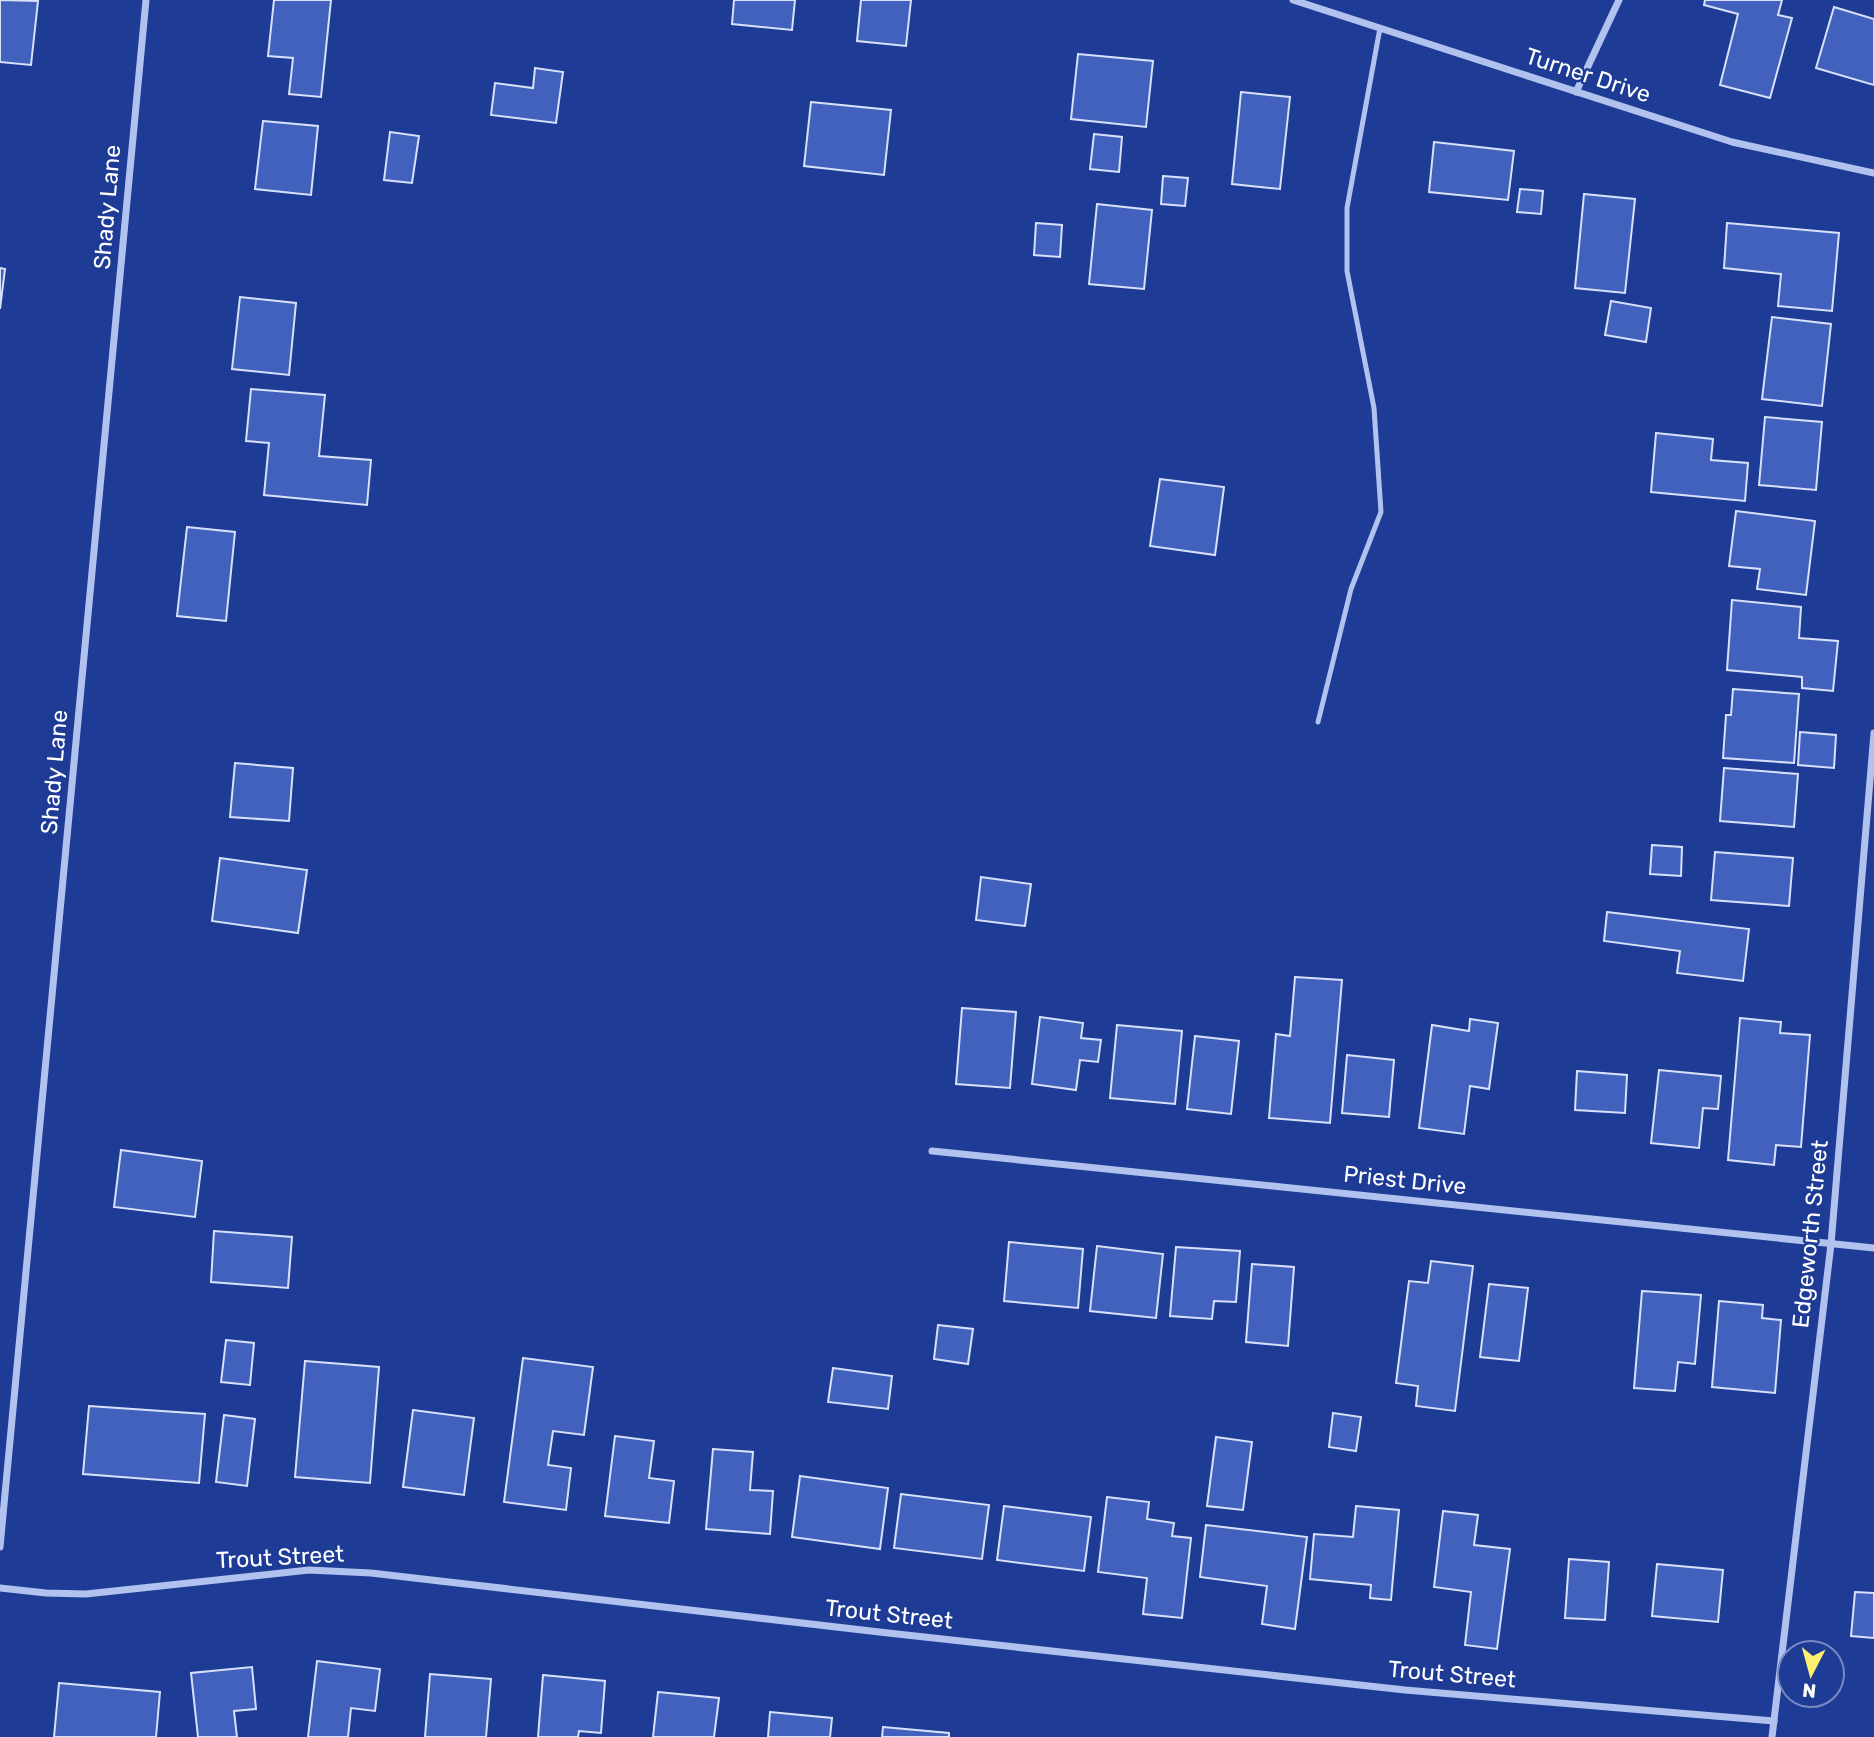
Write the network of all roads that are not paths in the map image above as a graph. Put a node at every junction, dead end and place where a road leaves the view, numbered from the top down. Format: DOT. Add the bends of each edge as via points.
graph roads {
  1 [pos="146,0"];
  2 [pos="1293,0"];
  3 [pos="1619,0"];
  4 [pos="1380,28"];
  5 [pos="1577,92"];
  6 [pos="1874,173"];
  7 [pos="1318,722"];
  8 [pos="1874,733"];
  9 [pos="932,1150"];
  10 [pos="1830,1244"];
  11 [pos="1874,1248"];
  12 [pos="0,1547"];
  13 [pos="0,1588"];
  14 [pos="1774,1721"];
  15 [pos="1772,1737"];
  1 -- 12 [label="street, Shady Lane"];
  2 -- 4 [label="street, Turner Drive"];
  3 -- 5 [label="street"];
  4 -- 5 [label="street, Turner Drive"];
  4 -- 7 [label="lane" via="1347,208 1347,271 1374,408 1381,512 1351,589"];
  5 -- 6 [label="street, Turner Drive" via="1732,142"];
  8 -- 10 [label="street, Edgeworth Street"];
  9 -- 10 [label="street, Priest Drive"];
  10 -- 11 [label="street, Priest Drive"];
  10 -- 14 [label="street, Edgeworth Street"];
  13 -- 14 [label="street, Trout Street" via="86,1594 309,1570 371,1573 1405,1690"];
  14 -- 15 [label="street, Edgeworth Street"];
}
